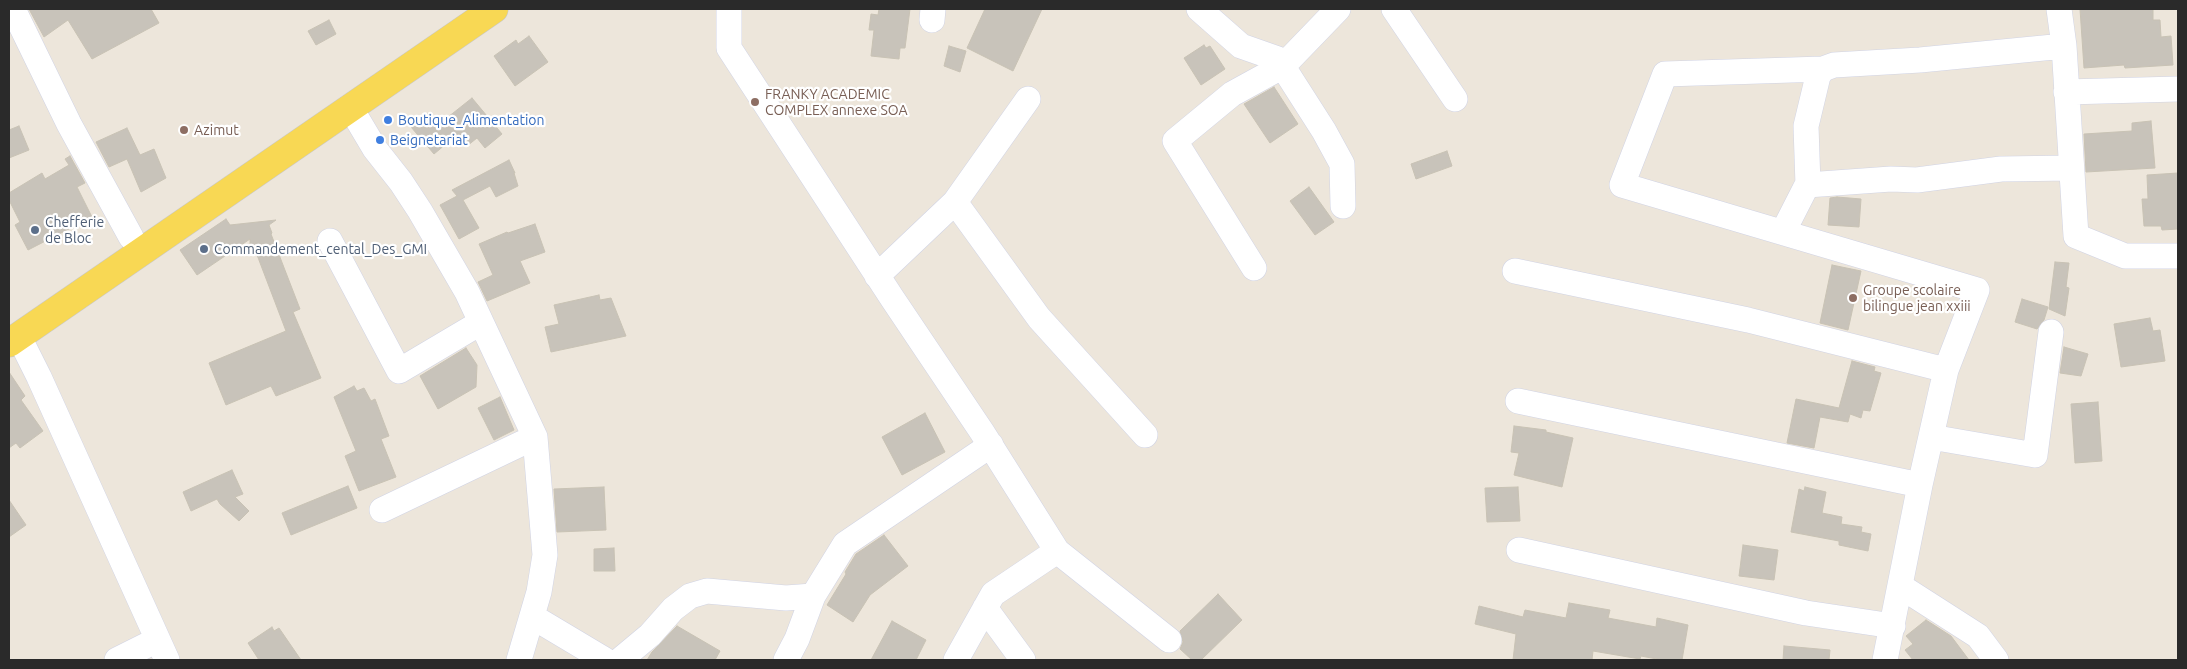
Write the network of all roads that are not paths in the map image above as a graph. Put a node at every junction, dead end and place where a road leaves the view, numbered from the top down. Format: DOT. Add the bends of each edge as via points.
graph roads {
  1 [pos="13,9"];
  2 [pos="463,9"];
  3 [pos="494,9"];
  4 [pos="729,9"];
  5 [pos="1199,9"];
  6 [pos="1338,9"];
  7 [pos="1394,9"];
  8 [pos="2059,9"];
  9 [pos="2064,46"];
  10 [pos="1283,66"];
  11 [pos="1824,69"];
  12 [pos="2178,88"];
  13 [pos="2066,92"];
  14 [pos="1028,99"];
  15 [pos="1454,99"];
  16 [pos="350,108"];
  17 [pos="2071,168"];
  18 [pos="1808,185"];
  19 [pos="954,202"];
  20 [pos="1343,206"];
  21 [pos="1783,232"];
  22 [pos="131,237"];
  23 [pos="330,241"];
  24 [pos="2178,256"];
  25 [pos="1254,268"];
  26 [pos="1515,271"];
  27 [pos="878,276"];
  28 [pos="480,323"];
  29 [pos="2051,332"];
  30 [pos="12,333"];
  31 [pos="1946,370"];
  32 [pos="1518,401"];
  33 [pos="1145,435"];
  34 [pos="535,437"];
  35 [pos="1931,437"];
  36 [pos="990,445"];
  37 [pos="1920,485"];
  38 [pos="382,510"];
  39 [pos="1518,550"];
  40 [pos="1057,551"];
  41 [pos="1900,586"];
  42 [pos="812,596"];
  43 [pos="985,608"];
  44 [pos="533,617"];
  45 [pos="1893,626"];
  46 [pos="1169,640"];
  47 [pos="162,650"];
  48 [pos="117,660"];
  49 [pos="519,660"];
  50 [pos="605,660"];
  51 [pos="620,660"];
  52 [pos="786,660"];
  53 [pos="956,660"];
  54 [pos="1023,660"];
  55 [pos="1885,660"];
  56 [pos="1996,660"];
  1 -- 22 [label="street" via="50,87"];
  2 -- 22 [label="main road"];
  3 -- 16 [label="main road"];
  4 -- 27 [label="street" via="729,48"];
  5 -- 10 [label="street" via="1241,46 1278,59"];
  6 -- 10 [label="street"];
  7 -- 15 [label="street"];
  8 -- 9 [label="street"];
  9 -- 11 [label="street" via="1834,65"];
  9 -- 13 [label="street"];
  10 -- 20 [label="street" via="1342,164"];
  10 -- 25 [label="street" via="1232,94 1175,141"];
  11 -- 18 [label="street" via="1818,76 1806,126"];
  11 -- 21 [label="street" via="1665,74 1622,185"];
  12 -- 13 [label="street"];
  13 -- 17 [label="street"];
  14 -- 19 [label="street"];
  16 -- 28 [label="street" via="424,219 467,292"];
  16 -- 30 [label="main road"];
  17 -- 18 [label="street" via="2001,169 1917,180"];
  17 -- 24 [label="street" via="2076,236 2125,256"];
  18 -- 21 [label="street"];
  19 -- 27 [label="street"];
  19 -- 33 [label="street" via="1039,318"];
  21 -- 31 [label="street" via="1977,290"];
  22 -- 30 [label="main road"];
  23 -- 28 [label="street" via="400,371"];
  26 -- 31 [label="street" via="1748,320"];
  27 -- 36 [label="street"];
  28 -- 34 [label="street"];
  29 -- 35 [label="street" via="2035,455"];
  30 -- 47 [label="street" via="39,377"];
  31 -- 35 [label="street"];
  32 -- 37 [label="street"];
  34 -- 38 [label="street"];
  34 -- 44 [label="street" via="545,555"];
  35 -- 37 [label="street"];
  36 -- 40 [label="street"];
  36 -- 42 [label="street" via="845,544"];
  37 -- 41 [label="street"];
  39 -- 45 [label="street" via="1806,613"];
  40 -- 43 [label="street" via="993,594"];
  40 -- 46 [label="street"];
  41 -- 45 [label="street"];
  41 -- 56 [label="street" via="1978,636"];
  42 -- 51 [label="street" via="786,598 707,591 690,596"];
  42 -- 52 [label="street"];
  43 -- 53 [label="street"];
  43 -- 54 [label="street"];
  44 -- 49 [label="street"];
  44 -- 50 [label="street"];
  45 -- 55 [label="street"];
  47 -- 48 [label="street"];
}
